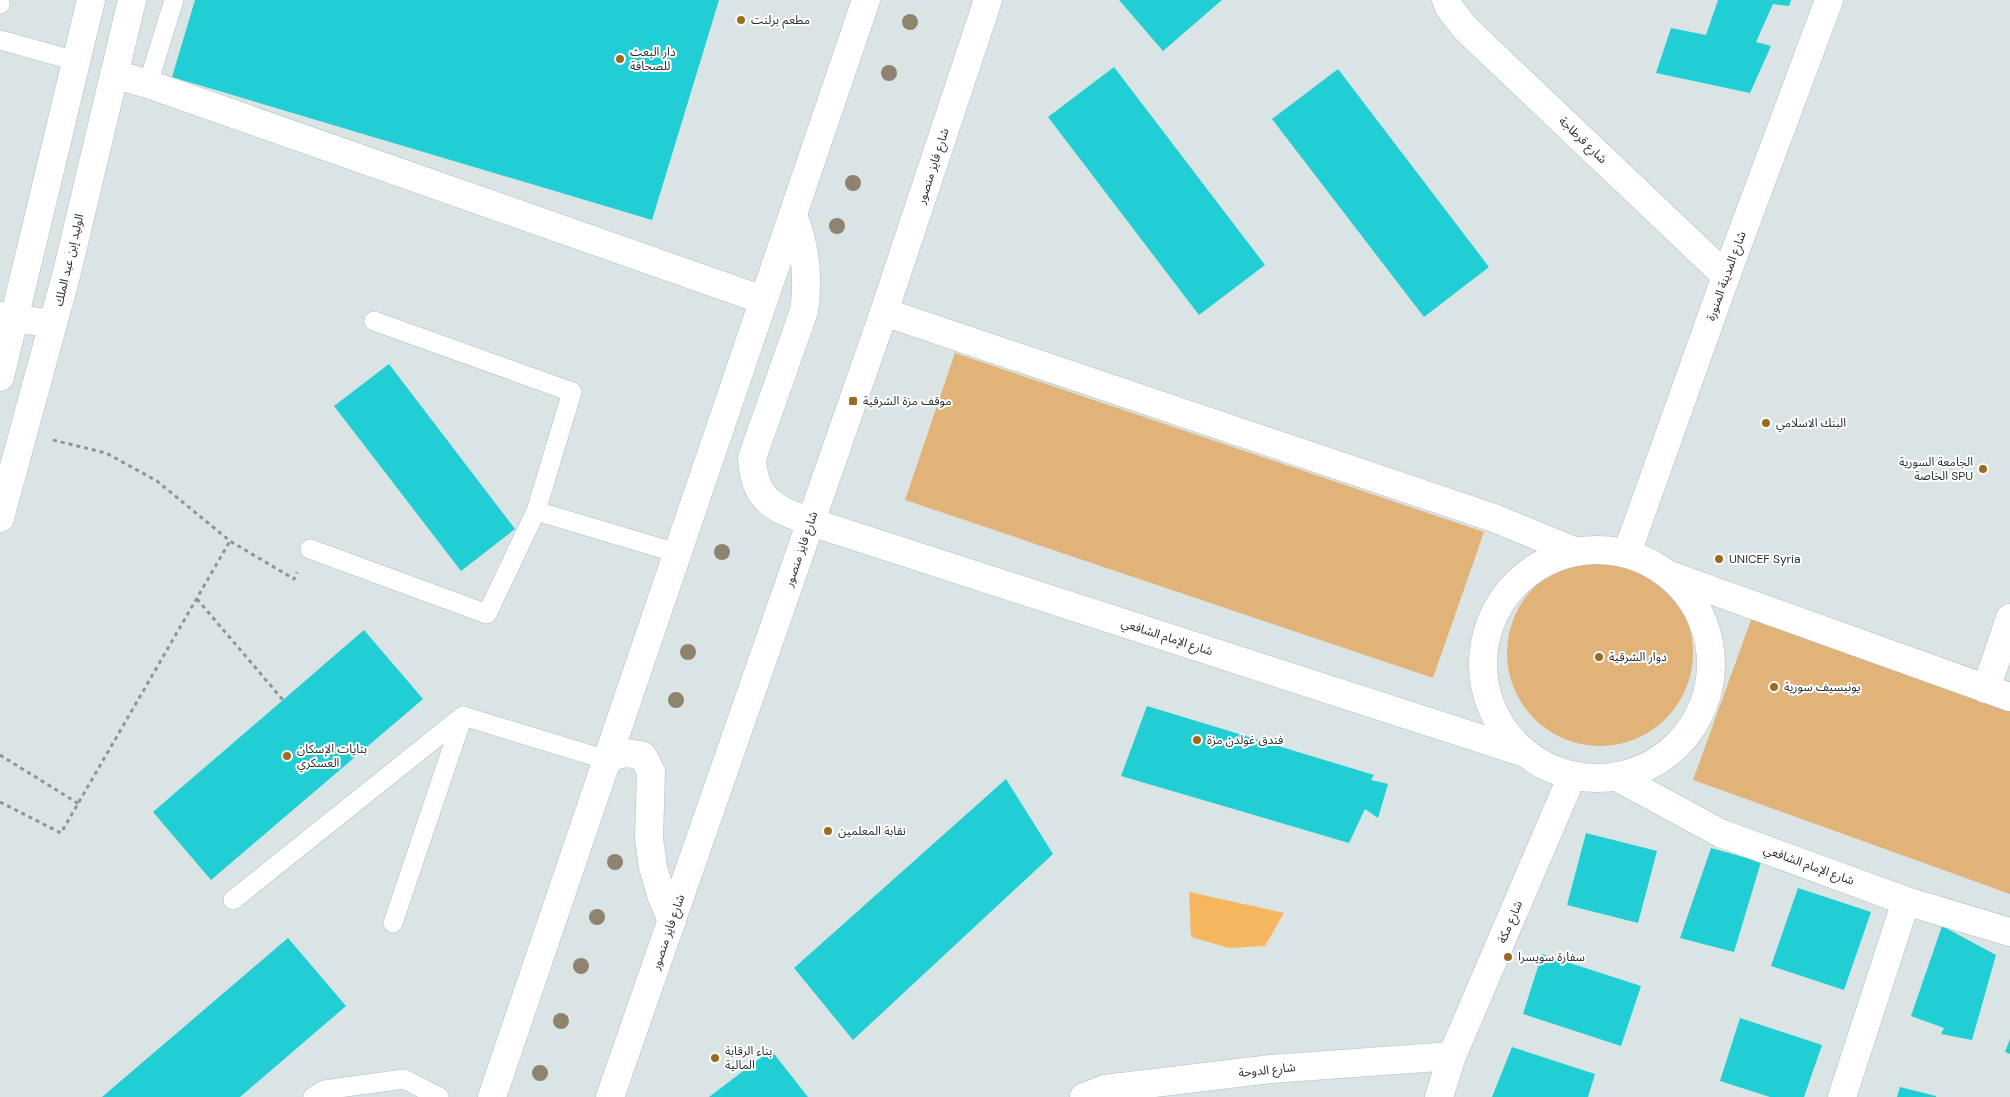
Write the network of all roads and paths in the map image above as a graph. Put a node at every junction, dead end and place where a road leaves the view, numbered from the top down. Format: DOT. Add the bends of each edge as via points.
graph roads {
  1 [pos="0,0"];
  2 [pos="91,0"];
  3 [pos="132,0"];
  4 [pos="174,0"];
  5 [pos="866,0"];
  6 [pos="988,0"];
  7 [pos="1446,0"];
  8 [pos="1829,0"];
  9 [pos="0,4"];
  10 [pos="0,40"];
  11 [pos="76,60"];
  12 [pos="114,74"];
  13 [pos="148,84"];
  14 [pos="793,215"];
  15 [pos="1726,276"];
  16 [pos="763,300"];
  17 [pos="884,312"];
  18 [pos="7,317"];
  19 [pos="374,321"];
  20 [pos="53,324"];
  21 [pos="0,377"];
  22 [pos="23,434"];
  23 [pos="536,511"];
  24 [pos="0,518"];
  25 [pos="811,522"];
  26 [pos="230,541"];
  27 [pos="310,549"];
  28 [pos="1574,551"];
  29 [pos="677,553"];
  30 [pos="1627,553"];
  31 [pos="1671,576"];
  32 [pos="294,579"];
  33 [pos="197,599"];
  34 [pos="2010,618"];
  35 [pos="1998,693"];
  36 [pos="283,700"];
  37 [pos="463,716"];
  38 [pos="1522,752"];
  39 [pos="0,755"];
  40 [pos="607,760"];
  41 [pos="1572,776"];
  42 [pos="1617,777"];
  43 [pos="0,802"];
  44 [pos="79,804"];
  45 [pos="233,900"];
  46 [pos="1906,901"];
  47 [pos="672,921"];
  48 [pos="393,923"];
  49 [pos="2010,932"];
  50 [pos="1452,1056"];
  51 [pos="319,1094"];
  52 [pos="439,1097"];
  53 [pos="492,1097"];
  54 [pos="610,1097"];
  55 [pos="1084,1097"];
  56 [pos="1439,1097"];
  57 [pos="1842,1097"];
  1 -- 9 [label="lane"];
  2 -- 11 [label="main road"];
  3 -- 12 [label="main road, الوليد إبن عبد الملك"];
  4 -- 13 [label="lane"];
  5 -- 14 [label="main road"];
  6 -- 17 [label="main road, شارع فايز منصور"];
  7 -- 15 [label="main road, شارع قرطاجة" via="1466,29"];
  8 -- 15 [label="main road, شارع المدينة المنورة"];
  10 -- 11 [label="lane"];
  11 -- 18 [label="main road"];
  12 -- 13 [label="main road"];
  12 -- 20 [label="main road, الوليد إبن عبد الملك"];
  13 -- 16 [label="main road"];
  14 -- 16 [label="main road"];
  14 -- 25 [label="main road, شارع الإمام الشافعي" via="800,232 808,290 804,311 752,458 753,475 769,503"];
  15 -- 30 [label="main road, شارع المدينة المنورة"];
  16 -- 29 [label="main road"];
  17 -- 25 [label="main road, شارع فايز منصور"];
  17 -- 28 [label="main road" via="1494,518"];
  18 -- 20 [label="main road"];
  18 -- 21 [label="main road"];
  19 -- 23 [label="lane" via="572,392"];
  20 -- 22 [label="main road, الوليد إبن عبد الملك"];
  22 -- 24 [label="main road, الوليد إبن عبد الملك"];
  22 -- 26 [label="path" via="106,453 157,481"];
  23 -- 27 [label="lane" via="487,614"];
  23 -- 29 [label="lane"];
  25 -- 38 [label="main road, شارع الإمام الشافعي"];
  25 -- 47 [label="main road, شارع فايز منصور"];
  26 -- 32 [label="path"];
  26 -- 33 [label="path"];
  28 -- 30 [label="main road" via="1600,549"];
  28 -- 38 [label="main road" via="1534,568 1503,597 1485,636 1482,678 1495,719"];
  29 -- 40 [label="main road"];
  30 -- 31 [label="main road" via="1650,562"];
  31 -- 35 [label="main road"];
  31 -- 42 [label="main road" via="1695,604 1709,638 1711,675 1702,711 1681,742 1652,765"];
  33 -- 36 [label="path"];
  33 -- 44 [label="path"];
  34 -- 35 [label="main road"];
  37 -- 40 [label="lane"];
  37 -- 45 [label="lane"];
  37 -- 48 [label="lane"];
  38 -- 41 [label="main road" via="1546,767"];
  39 -- 44 [label="path"];
  40 -- 47 [label="main road" via="614,755 632,753 643,756 651,771 652,858"];
  40 -- 53 [label="main road"];
  41 -- 42 [label="main road" via="1594,779"];
  41 -- 50 [label="main road, شارع مكة"];
  42 -- 46 [label="main road, شارع الإمام الشافعي" via="1720,833"];
  43 -- 44 [label="path" via="61,833"];
  46 -- 49 [label="main road, شارع الإمام الشافعي"];
  46 -- 57 [label="main road"];
  47 -- 54 [label="main road, شارع فايز منصور"];
  50 -- 55 [label="main road, شارع الدوحة" via="1271,1069 1105,1089"];
  50 -- 56 [label="main road, شارع مكة"];
  51 -- 52 [label="lane" via="404,1079"];
}
